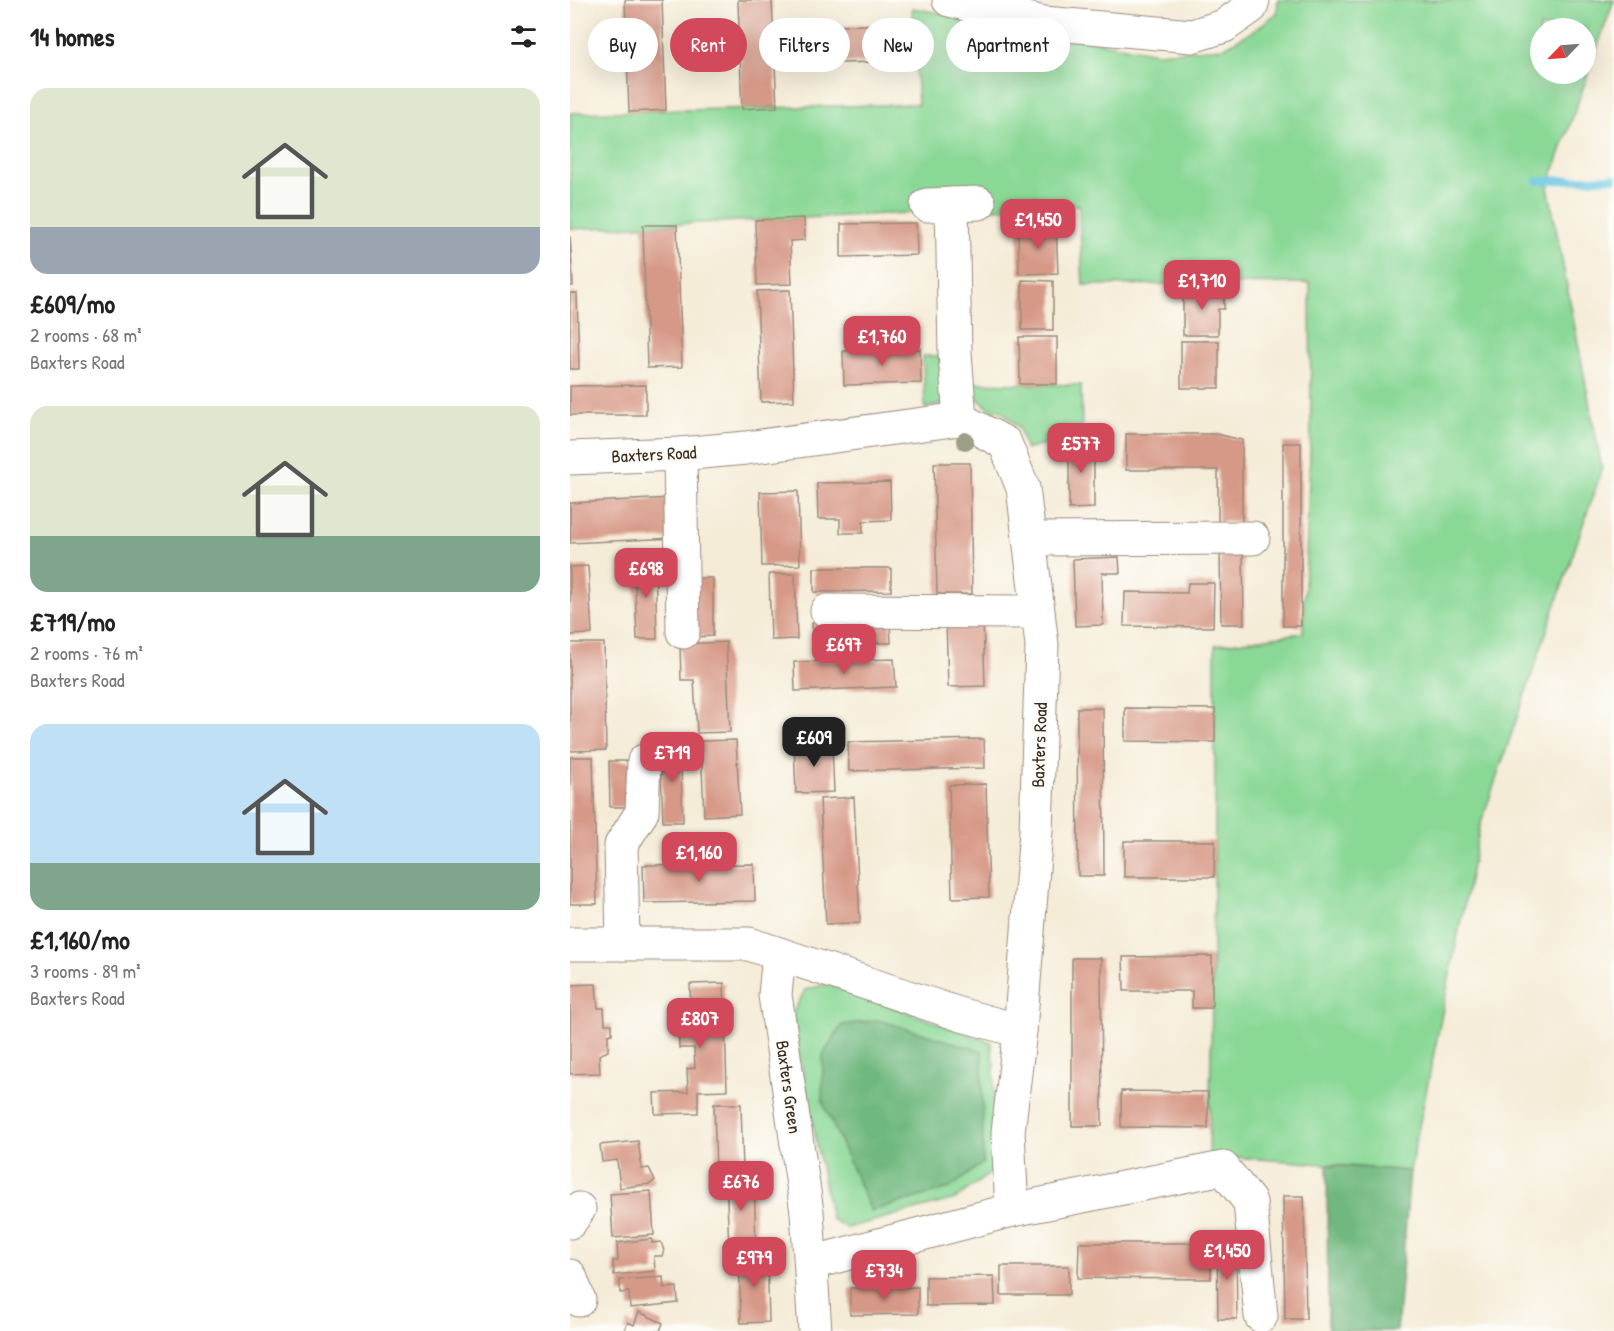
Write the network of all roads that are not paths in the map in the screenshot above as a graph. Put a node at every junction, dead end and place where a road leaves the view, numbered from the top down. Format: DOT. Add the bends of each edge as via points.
graph roads {
  1 [pos="949,0"];
  2 [pos="1253,0"];
  3 [pos="953,204"];
  4 [pos="960,419"];
  5 [pos="680,454"];
  6 [pos="570,458"];
  7 [pos="1253,538"];
  8 [pos="1029,539"];
  9 [pos="827,611"];
  10 [pos="1038,612"];
  11 [pos="683,632"];
  12 [pos="644,761"];
  13 [pos="570,944"];
  14 [pos="623,944"];
  15 [pos="778,954"];
  16 [pos="1020,1031"];
  17 [pos="1012,1210"];
  18 [pos="811,1263"];
  19 [pos="1261,1316"];
  20 [pos="815,1331"];
  1 -- 2 [label="street" via="1044,23 1192,36 1224,26 1251,7"];
  3 -- 4 [label="street"];
  4 -- 5 [label="street, Baxters Road"];
  4 -- 8 [label="street, Baxters Road" via="1005,443 1023,488"];
  5 -- 6 [label="street, Baxters Road"];
  5 -- 11 [label="street"];
  7 -- 8 [label="street"];
  8 -- 10 [label="street, Baxters Road"];
  9 -- 10 [label="street"];
  10 -- 16 [label="street, Baxters Road" via="1042,645 1036,831"];
  12 -- 14 [label="street" via="642,812 621,845"];
  13 -- 14 [label="street"];
  14 -- 15 [label="street" via="749,944"];
  15 -- 16 [label="street"];
  15 -- 18 [label="street, Baxters Green" via="775,995"];
  16 -- 17 [label="street" via="1008,1132"];
  17 -- 18 [label="street"];
  17 -- 19 [label="street" via="1223,1167 1250,1202"];
  18 -- 20 [label="street, Baxters Green"];
}
